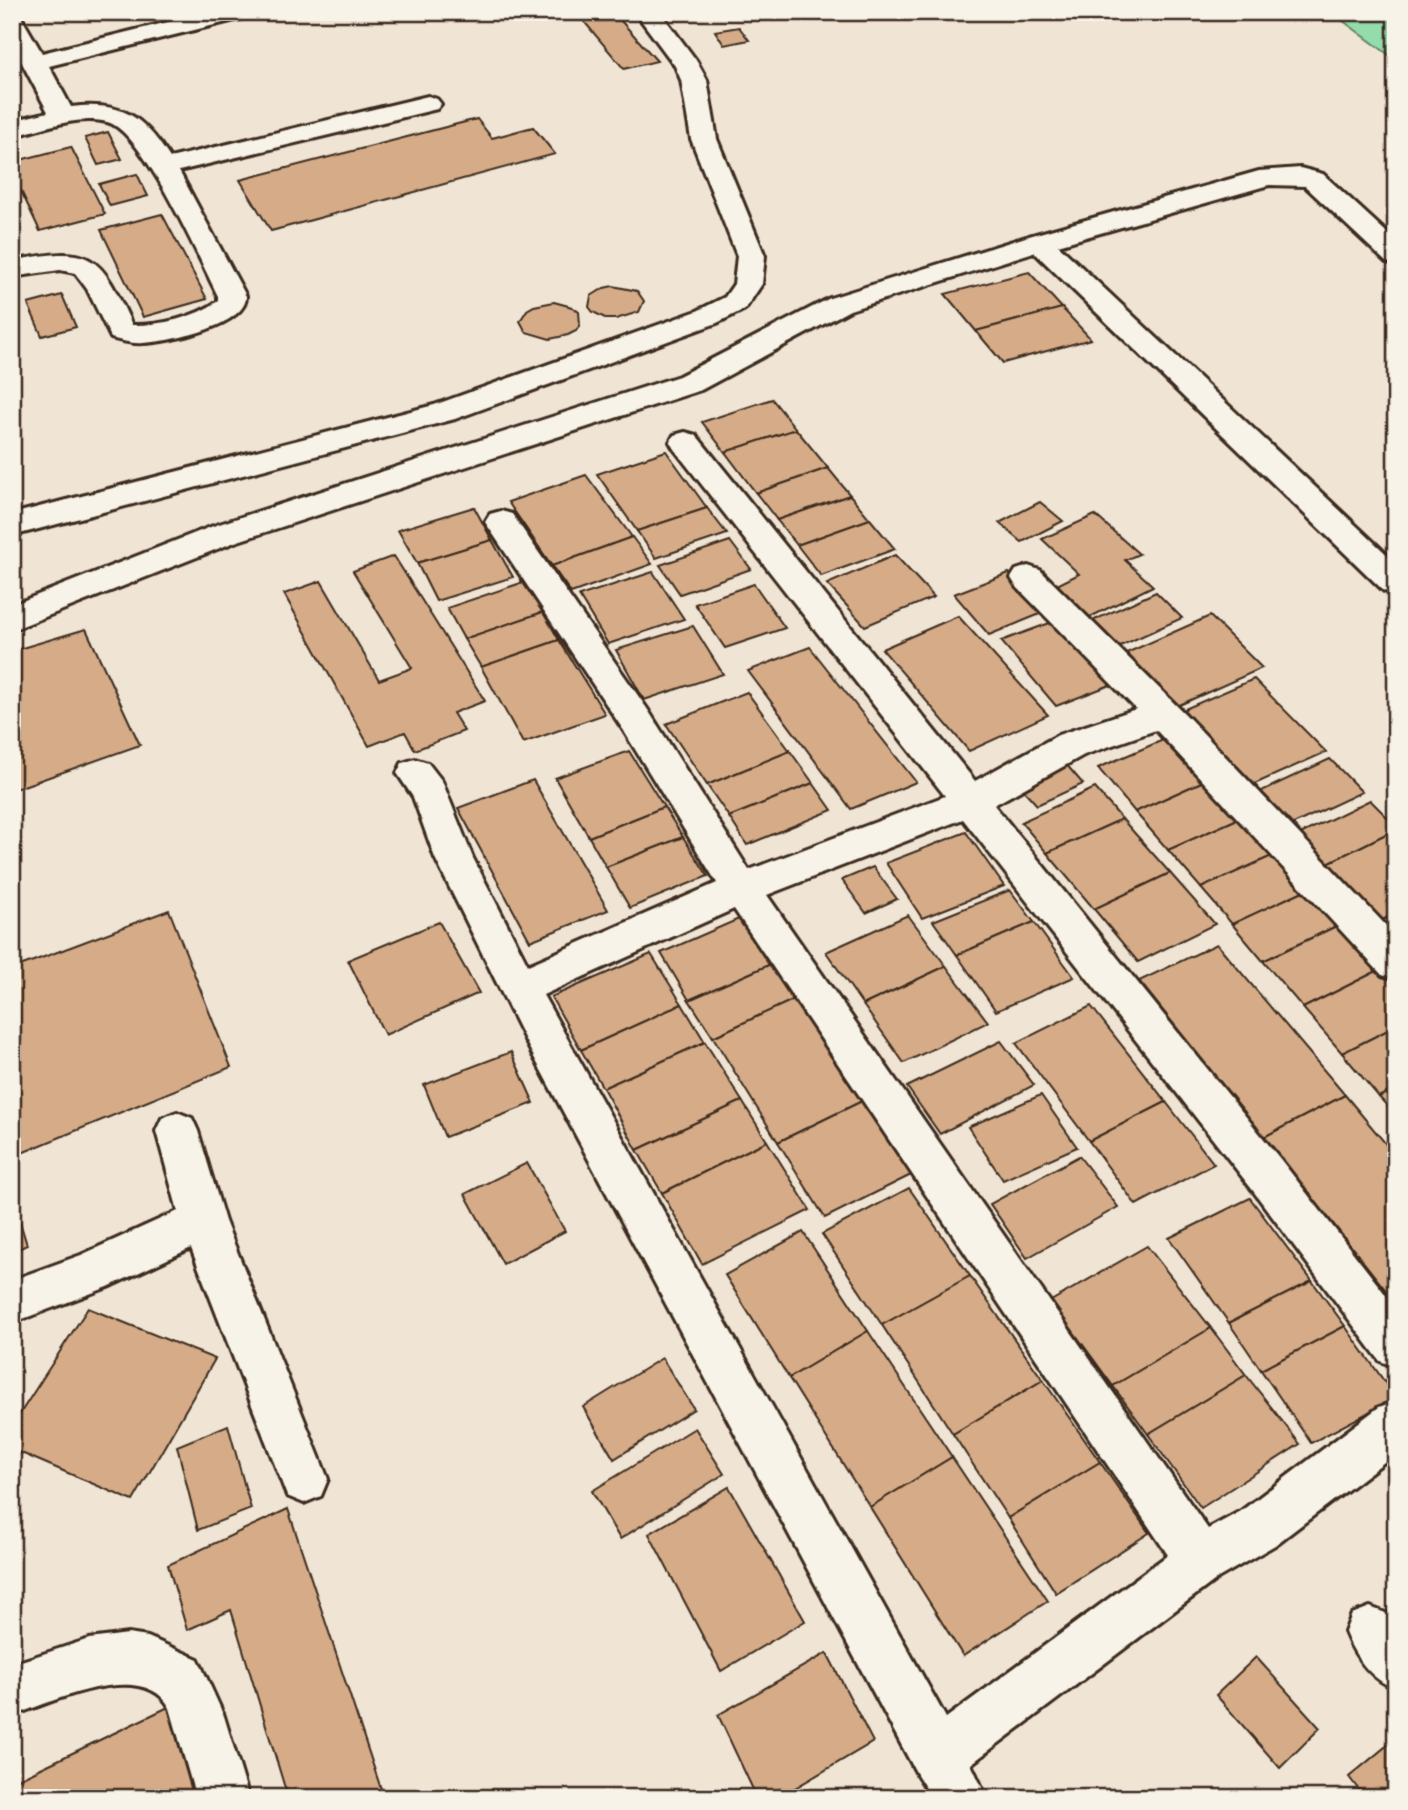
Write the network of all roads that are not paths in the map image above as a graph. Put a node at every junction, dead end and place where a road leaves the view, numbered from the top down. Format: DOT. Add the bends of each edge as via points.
graph roads {
  1 [pos="239,12"];
  2 [pos="647,12"];
  3 [pos="12,20"];
  4 [pos="33,63"];
  5 [pos="428,104"];
  6 [pos="63,117"];
  7 [pos="12,129"];
  8 [pos="164,167"];
  9 [pos="1039,242"];
  10 [pos="1396,256"];
  11 [pos="12,269"];
  12 [pos="685,442"];
  13 [pos="501,522"];
  14 [pos="12,525"];
  15 [pos="1028,578"];
  16 [pos="1396,583"];
  17 [pos="12,618"];
  18 [pos="1162,714"];
  19 [pos="415,773"];
  20 [pos="970,802"];
  21 [pos="741,889"];
  22 [pos="1396,963"];
  23 [pos="519,986"];
  24 [pos="177,1131"];
  25 [pos="203,1220"];
  26 [pos="12,1302"];
  27 [pos="1396,1345"];
  28 [pos="1396,1424"];
  29 [pos="304,1479"];
  30 [pos="1201,1562"];
  31 [pos="12,1690"];
  32 [pos="949,1778"];
  33 [pos="223,1798"];
  1 -- 4 [label="street"];
  2 -- 14 [label="street" via="682,56 694,80 704,139 751,256 748,284 735,303 444,412"];
  3 -- 4 [label="street"];
  4 -- 6 [label="street"];
  5 -- 8 [label="street"];
  6 -- 7 [label="street"];
  6 -- 8 [label="street" via="121,118 131,124"];
  8 -- 11 [label="street" via="232,296 232,304 223,313 172,329 129,335 121,332 85,264 54,260"];
  9 -- 10 [label="street" via="1284,175 1300,176 1324,187"];
  9 -- 16 [label="street"];
  9 -- 17 [label="street" via="840,304 690,383 224,534"];
  12 -- 20 [label="street"];
  13 -- 21 [label="street" via="635,719"];
  15 -- 18 [label="street"];
  18 -- 20 [label="street" via="1071,746"];
  18 -- 22 [label="street"];
  19 -- 23 [label="street" via="429,791 454,858"];
  20 -- 21 [label="street"];
  20 -- 27 [label="street"];
  21 -- 23 [label="street"];
  21 -- 30 [label="street"];
  23 -- 32 [label="street"];
  24 -- 25 [label="street"];
  25 -- 26 [label="street" via="92,1272"];
  25 -- 29 [label="street"];
  28 -- 30 [label="street" via="1258,1528"];
  30 -- 32 [label="street"];
  31 -- 33 [label="street" via="103,1662 134,1658 180,1676"];
}
